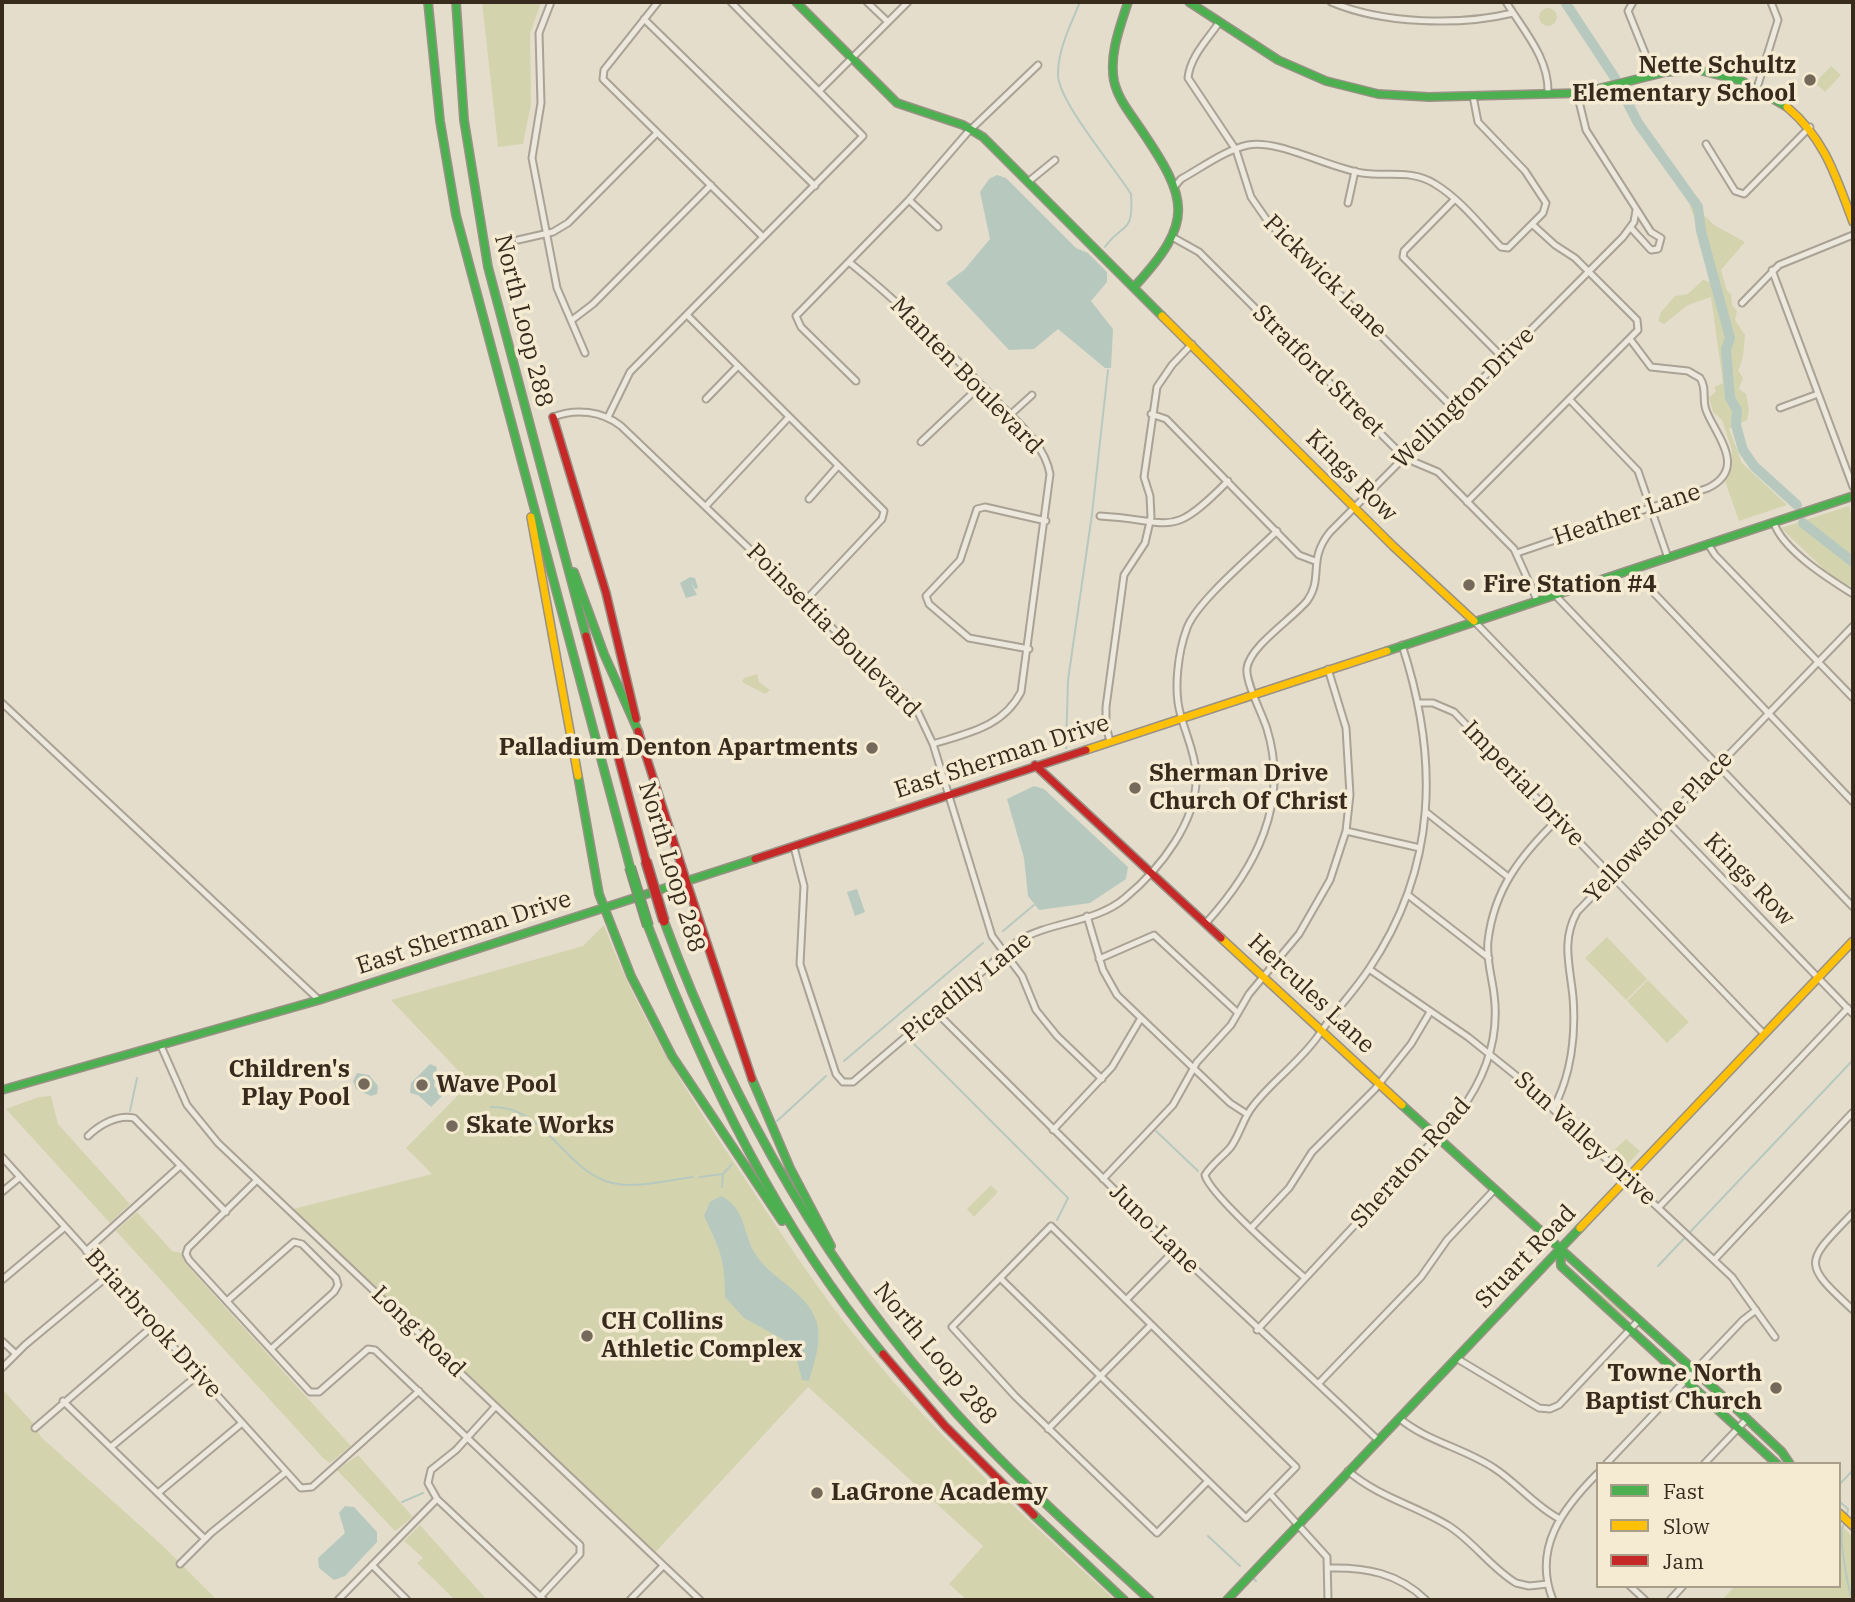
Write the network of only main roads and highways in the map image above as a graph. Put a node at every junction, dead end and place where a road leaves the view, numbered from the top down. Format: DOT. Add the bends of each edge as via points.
graph roads {
  1 [pos="428,2"];
  2 [pos="456,2"];
  3 [pos="796,2"];
  4 [pos="1128,2"];
  5 [pos="1189,2"];
  6 [pos="1853,194"];
  7 [pos="1846,204"];
  8 [pos="1853,222"];
  9 [pos="1134,287"];
  10 [pos="553,416"];
  11 [pos="1853,496"];
  12 [pos="531,501"];
  13 [pos="553,516"];
  14 [pos="1474,621"];
  15 [pos="639,733"];
  16 [pos="1035,765"];
  17 [pos="686,880"];
  18 [pos="604,908"];
  19 [pos="1853,941"];
  20 [pos="2,1090"];
  21 [pos="1561,1250"];
  22 [pos="811,1257"];
  23 [pos="860,1296"];
  24 [pos="1775,1462"];
  25 [pos="1789,1462"];
  26 [pos="1124,1600"];
  27 [pos="1150,1600"];
  28 [pos="1227,1600"];
  1 -- 12 [label="main road, North Loop 288" via="440,121 456,215"];
  2 -- 13 [label="main road, North Loop 288" via="464,120 478,215"];
  3 -- 9 [label="main road, Kings Row" via="902,106 972,129"];
  4 -- 9 [label="main road" via="1115,43 1114,79 1123,103 1176,185 1179,206 1174,238 1161,260"];
  5 -- 7 [label="main road" via="1278,60 1337,85 1411,97 1577,93 1653,73 1707,71 1731,76 1788,107 1810,127 1828,154"];
  6 -- 7 [label="main road"];
  7 -- 8 [label="main road"];
  9 -- 14 [label="main road, Kings Row"];
  10 -- 15 [label="main road, North Loop 288" via="606,593"];
  11 -- 14 [label="main road, East Sherman Drive"];
  12 -- 18 [label="main road" via="531,528"];
  12 -- 22 [label="main road, North Loop 288, bridge" via="630,867 682,1018 769,1191"];
  13 -- 15 [label="main road"];
  13 -- 23 [label="main road, North Loop 288, bridge" via="646,861 699,1013 738,1097 800,1209"];
  14 -- 16 [label="main road, East Sherman Drive"];
  15 -- 17 [label="main road, North Loop 288"];
  16 -- 17 [label="main road, East Sherman Drive"];
  16 -- 21 [label="main road, Hercules Lane"];
  17 -- 18 [label="main road, East Sherman Drive"];
  17 -- 23 [label="main road, North Loop 288" via="769,1124 804,1198"];
  18 -- 20 [label="main road, East Sherman Drive" via="319,1000"];
  18 -- 22 [label="main road" via="631,976 672,1056 775,1212"];
  19 -- 21 [label="main road, Stuart Road"];
  21 -- 24 [label="main road, Hercules Lane" via="1561,1266"];
  21 -- 25 [label="main road, Hercules Lane"];
  21 -- 28 [label="main road, Stuart Road"];
  22 -- 26 [label="main road, North Loop 288" via="922,1401 999,1482"];
  23 -- 27 [label="main road, North Loop 288" via="957,1415"];
}
